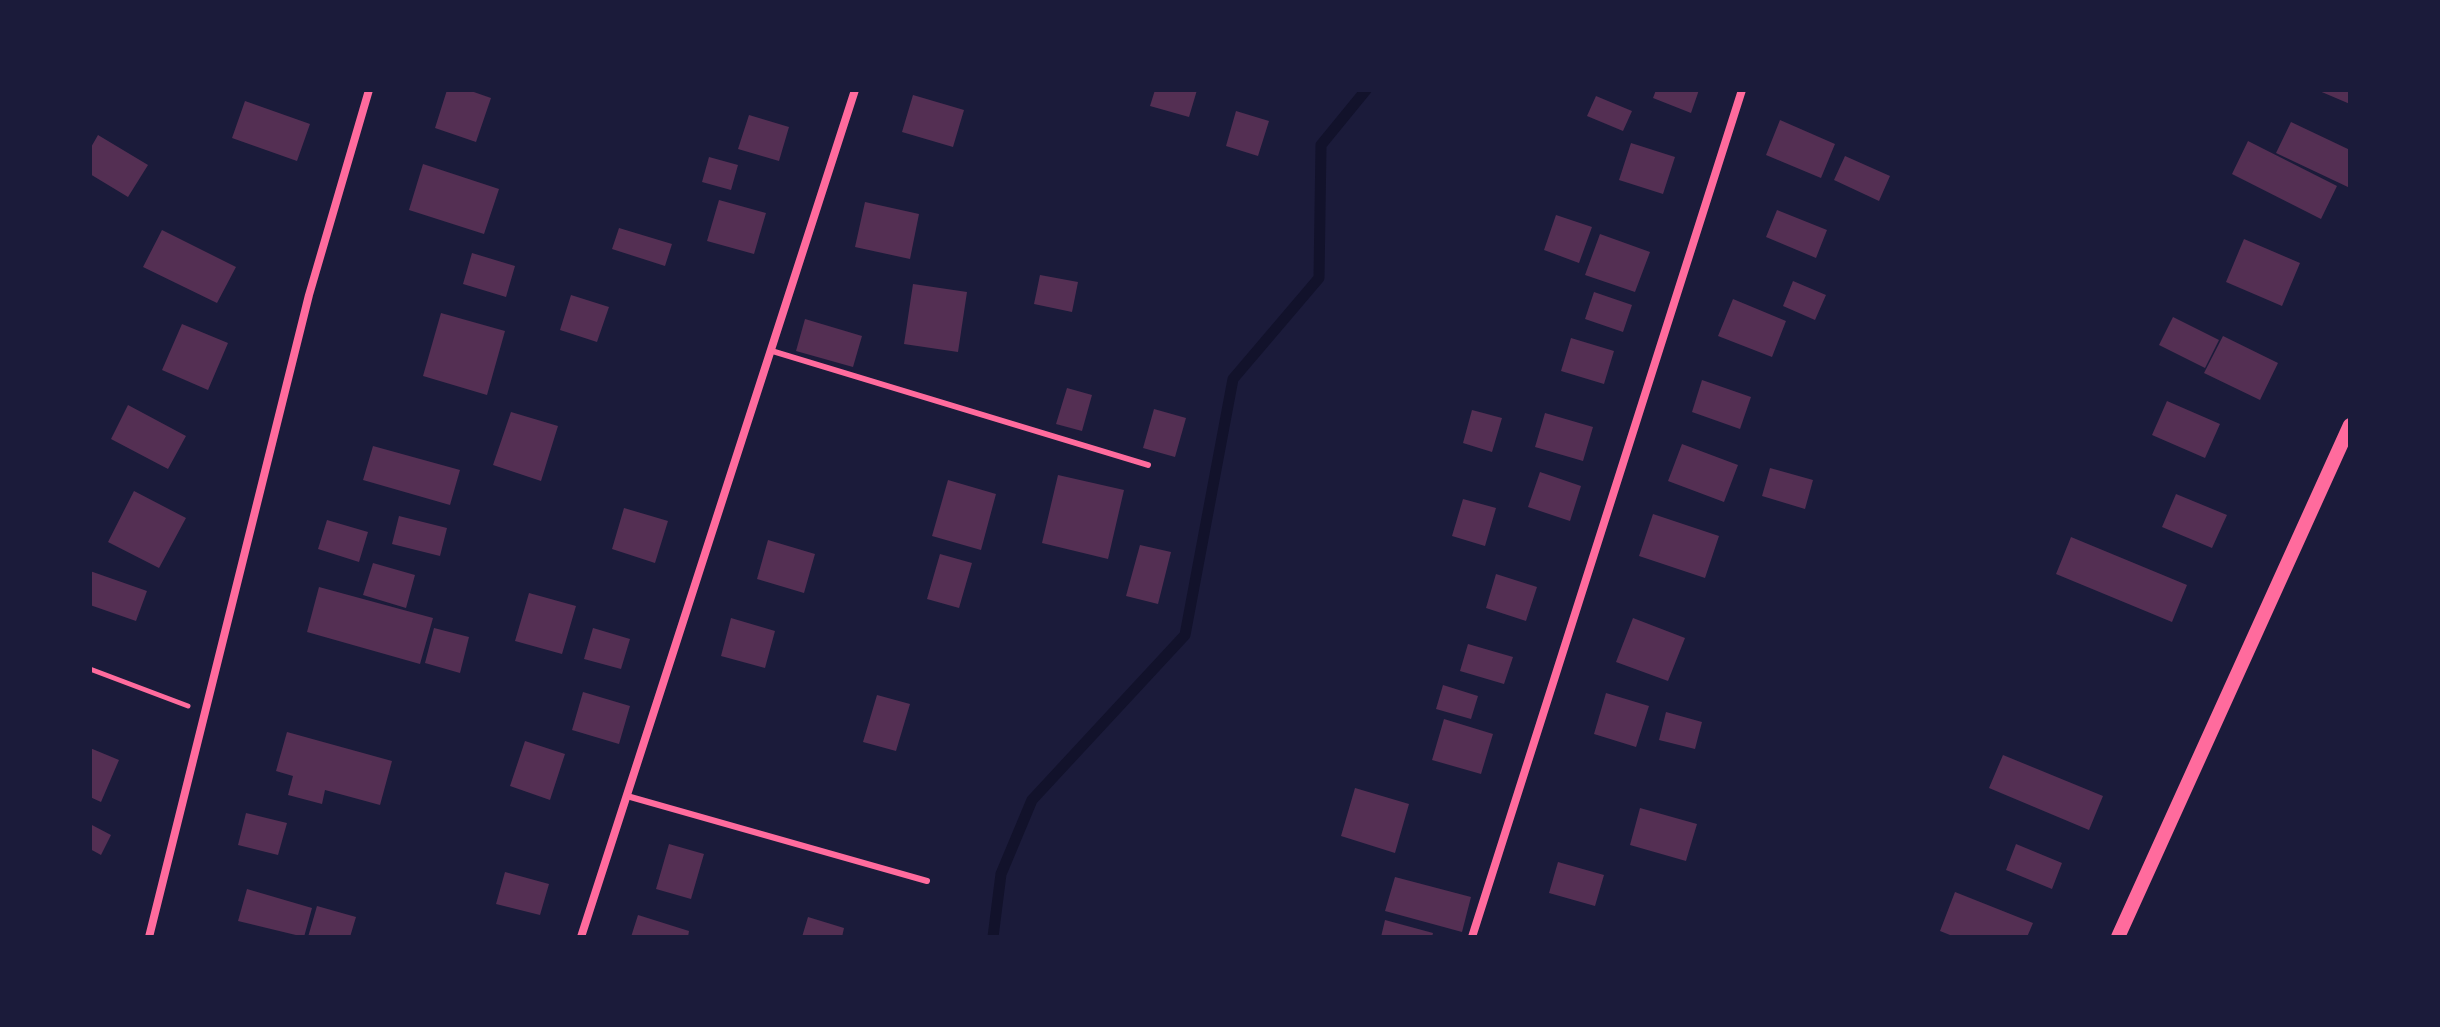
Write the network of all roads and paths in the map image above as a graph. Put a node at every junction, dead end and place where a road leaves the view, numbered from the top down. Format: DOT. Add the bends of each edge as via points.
graph roads {
  1 [pos="369,90"];
  2 [pos="855,90"];
  3 [pos="1742,90"];
  4 [pos="772,351"];
  5 [pos="2350,425"];
  6 [pos="1148,465"];
  7 [pos="90,669"];
  8 [pos="204,712"];
  9 [pos="627,796"];
  10 [pos="927,881"];
  11 [pos="149,937"];
  12 [pos="581,937"];
  13 [pos="1472,937"];
  14 [pos="2118,937"];
  1 -- 8 [label="street" via="309,295"];
  2 -- 4 [label="street"];
  3 -- 13 [label="street"];
  4 -- 6 [label="lane"];
  4 -- 9 [label="street"];
  5 -- 14 [label="street"];
  7 -- 8 [label="path"];
  8 -- 11 [label="street"];
  9 -- 10 [label="lane"];
  9 -- 12 [label="street"];
}
